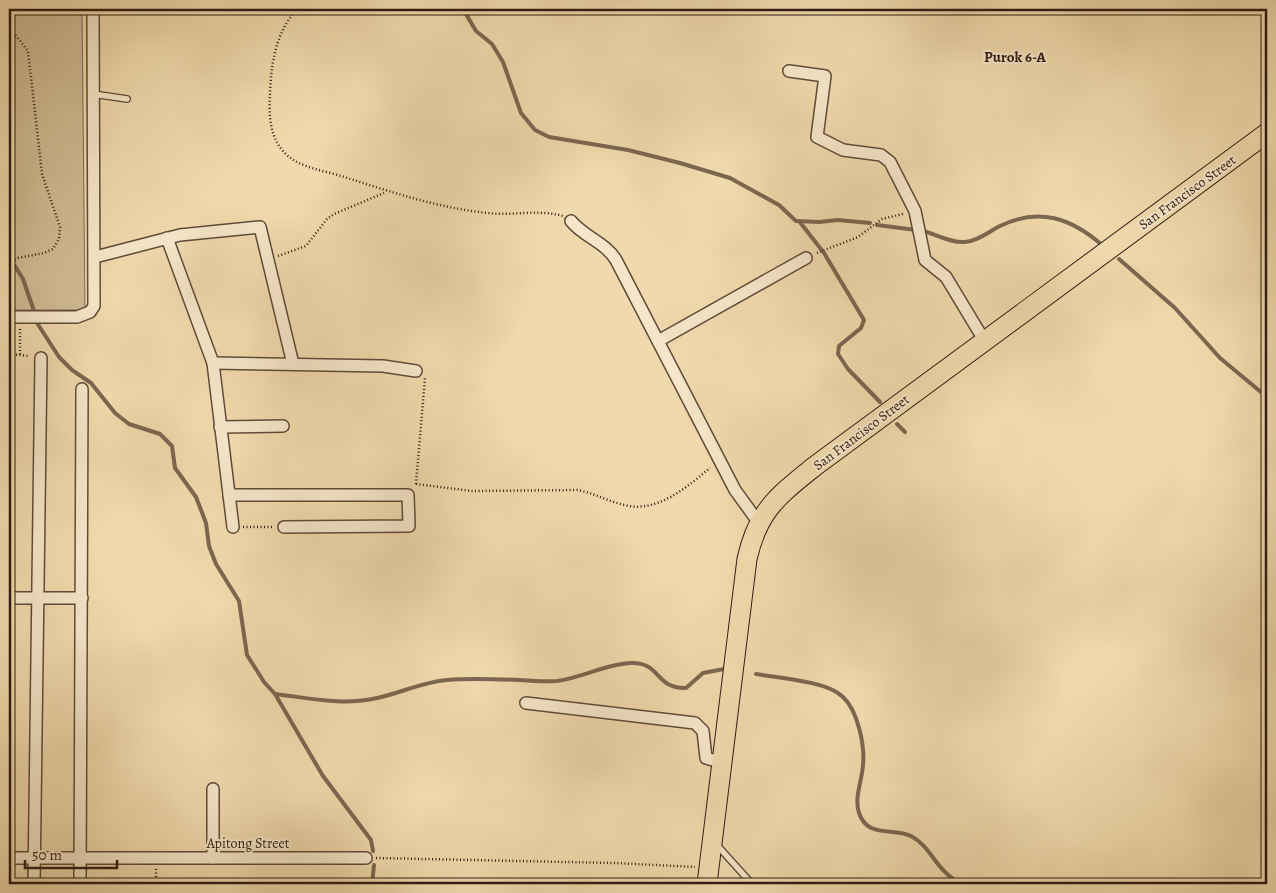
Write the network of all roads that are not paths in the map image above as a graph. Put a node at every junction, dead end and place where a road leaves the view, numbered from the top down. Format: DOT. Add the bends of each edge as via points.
graph roads {
  1 [pos="93,9"];
  2 [pos="789,71"];
  3 [pos="93,94"];
  4 [pos="127,99"];
  5 [pos="1267,133"];
  6 [pos="571,221"];
  7 [pos="167,238"];
  8 [pos="94,257"];
  9 [pos="806,258"];
  10 [pos="14,317"];
  11 [pos="984,340"];
  12 [pos="658,341"];
  13 [pos="41,358"];
  14 [pos="212,363"];
  15 [pos="293,364"];
  16 [pos="416,371"];
  17 [pos="82,389"];
  18 [pos="283,426"];
  19 [pos="220,427"];
  20 [pos="229,495"];
  21 [pos="759,522"];
  22 [pos="233,527"];
  23 [pos="284,527"];
  24 [pos="9,598"];
  25 [pos="37,598"];
  26 [pos="82,598"];
  27 [pos="526,703"];
  28 [pos="722,764"];
  29 [pos="213,789"];
  30 [pos="713,840"];
  31 [pos="9,858"];
  32 [pos="34,858"];
  33 [pos="81,858"];
  34 [pos="213,858"];
  35 [pos="366,858"];
  36 [pos="708,876"];
  37 [pos="34,884"];
  38 [pos="80,884"];
  39 [pos="752,884"];
  1 -- 3 [label="street"];
  2 -- 11 [label="street" via="825,76 817,137 843,150 885,159 895,170 915,211 925,260 946,277"];
  3 -- 4 [label="lane"];
  3 -- 8 [label="street"];
  5 -- 11 [label="main road, San Francisco Street"];
  6 -- 12 [label="street" via="610,251"];
  7 -- 8 [label="street"];
  7 -- 14 [label="street"];
  7 -- 15 [label="street" via="260,227"];
  8 -- 10 [label="street" via="95,296 90,312 78,317"];
  9 -- 12 [label="street"];
  11 -- 21 [label="main road, San Francisco Street" via="815,466 770,505"];
  12 -- 21 [label="street" via="743,503"];
  13 -- 25 [label="street"];
  14 -- 15 [label="street"];
  14 -- 19 [label="street"];
  15 -- 16 [label="street" via="383,366"];
  17 -- 26 [label="street"];
  18 -- 19 [label="street"];
  19 -- 20 [label="street"];
  20 -- 22 [label="street"];
  20 -- 23 [label="street" via="408,495 410,526"];
  21 -- 28 [label="main road, San Francisco Street" via="747,559"];
  24 -- 25 [label="street"];
  25 -- 26 [label="street"];
  25 -- 32 [label="street"];
  26 -- 33 [label="street"];
  27 -- 28 [label="street" via="695,723 703,731 706,758"];
  28 -- 30 [label="main road, San Francisco Street"];
  29 -- 34 [label="street"];
  30 -- 36 [label="main road, San Francisco Street"];
  30 -- 39 [label="lane"];
  31 -- 32 [label="street, Apitong Street"];
  32 -- 33 [label="street, Apitong Street"];
  32 -- 37 [label="street"];
  33 -- 34 [label="street, Apitong Street"];
  33 -- 38 [label="street"];
  34 -- 35 [label="street, Apitong Street"];
}
